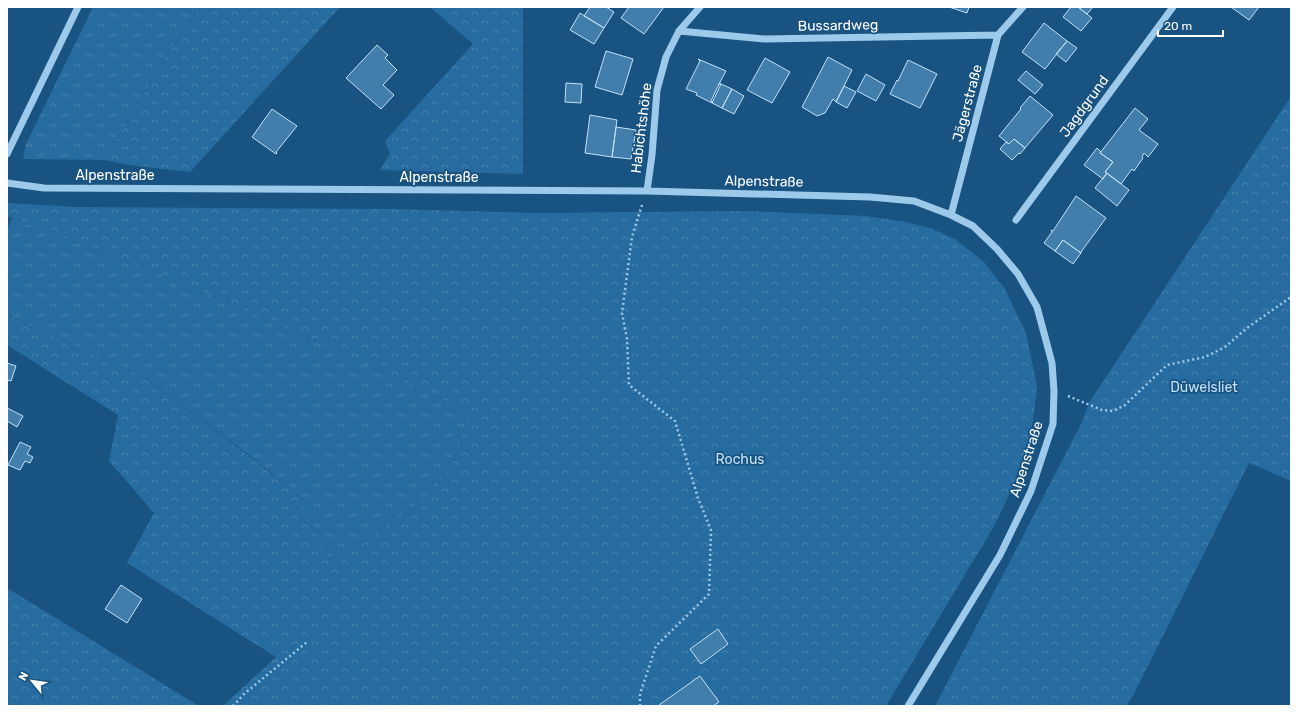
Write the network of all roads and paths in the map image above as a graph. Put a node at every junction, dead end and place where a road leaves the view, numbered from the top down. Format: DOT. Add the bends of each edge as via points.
graph roads {
  1 [pos="78,7"];
  2 [pos="700,7"];
  3 [pos="1023,7"];
  4 [pos="1173,7"];
  5 [pos="679,31"];
  6 [pos="998,35"];
  7 [pos="7,154"];
  8 [pos="7,182"];
  9 [pos="646,191"];
  10 [pos="951,215"];
  11 [pos="1016,220"];
  12 [pos="1291,297"];
  13 [pos="1054,391"];
  14 [pos="307,642"];
  15 [pos="233,706"];
  16 [pos="640,706"];
  17 [pos="908,706"];
  1 -- 7 [label="street"];
  2 -- 5 [label="street, Habichtshöhe"];
  3 -- 6 [label="street, Jägerstraße"];
  4 -- 11 [label="street, Jagdgrund"];
  5 -- 6 [label="street, Bussardweg" via="765,39"];
  5 -- 9 [label="street, Habichtshöhe" via="666,57 657,90 652,155"];
  6 -- 10 [label="street, Jägerstraße"];
  8 -- 9 [label="street, Alpenstraße" via="44,188"];
  9 -- 10 [label="street, Alpenstraße" via="870,197 914,201"];
  9 -- 16 [label="path" via="632,237 622,313 627,340 629,385 675,421 698,498 711,530 709,594 656,646 640,694"];
  10 -- 13 [label="street, Alpenstraße" via="973,226 1018,274 1036,307 1052,363"];
  12 -- 13 [label="path" via="1225,347 1205,357 1167,365 1125,405 1113,411 1102,410"];
  13 -- 17 [label="street, Alpenstraße" via="1052,424 1031,491 1000,555"];
  14 -- 15 [label="path"];
}
